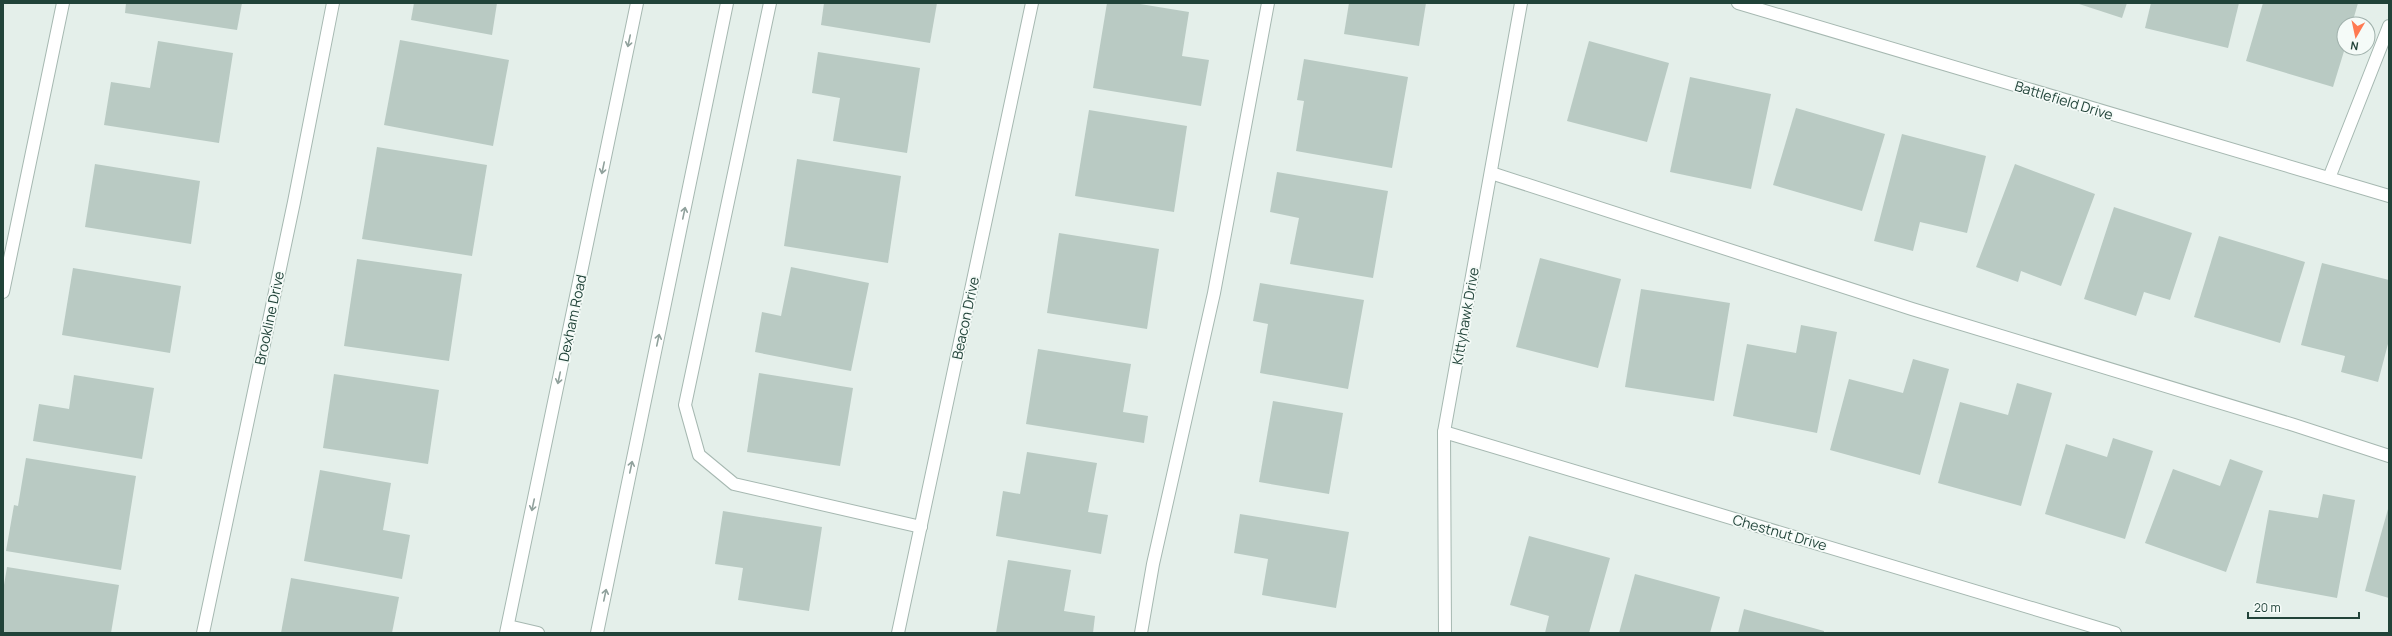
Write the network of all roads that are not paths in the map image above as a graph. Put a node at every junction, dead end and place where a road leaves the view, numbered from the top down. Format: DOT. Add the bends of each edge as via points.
graph roads {
  1 [pos="63,3"];
  2 [pos="333,3"];
  3 [pos="637,3"];
  4 [pos="727,3"];
  5 [pos="770,3"];
  6 [pos="1032,3"];
  7 [pos="1268,3"];
  8 [pos="1521,3"];
  9 [pos="1738,3"];
  10 [pos="2389,26"];
  11 [pos="1490,174"];
  12 [pos="2329,178"];
  13 [pos="2389,196"];
  14 [pos="3,292"];
  15 [pos="1444,432"];
  16 [pos="2389,456"];
  17 [pos="921,527"];
  18 [pos="507,629"];
  19 [pos="203,633"];
  20 [pos="538,633"];
  21 [pos="597,633"];
  22 [pos="898,633"];
  23 [pos="1141,633"];
  24 [pos="1445,633"];
  25 [pos="2115,633"];
  1 -- 14 [label="street"];
  2 -- 19 [label="street, Brookline Drive" via="294,202"];
  3 -- 18 [label="street, Dexham Road, one-way"];
  21 -- 4 [label="street, one-way"];
  5 -- 17 [label="street" via="685,405 697,448 699,454 734,484"];
  6 -- 17 [label="street, Beacon Drive"];
  7 -- 23 [label="street" via="1214,294 1153,564"];
  8 -- 11 [label="street, Kittyhawk Drive"];
  9 -- 12 [label="street, Battlefield Drive"];
  10 -- 12 [label="street"];
  11 -- 15 [label="street, Kittyhawk Drive"];
  11 -- 16 [label="street" via="1920,312 2287,422"];
  12 -- 13 [label="street, Battlefield Drive"];
  15 -- 24 [label="street, Kittyhawk Drive"];
  15 -- 25 [label="street, Chestnut Drive"];
  17 -- 22 [label="street, Beacon Drive"];
  18 -- 20 [label="street"];
}
